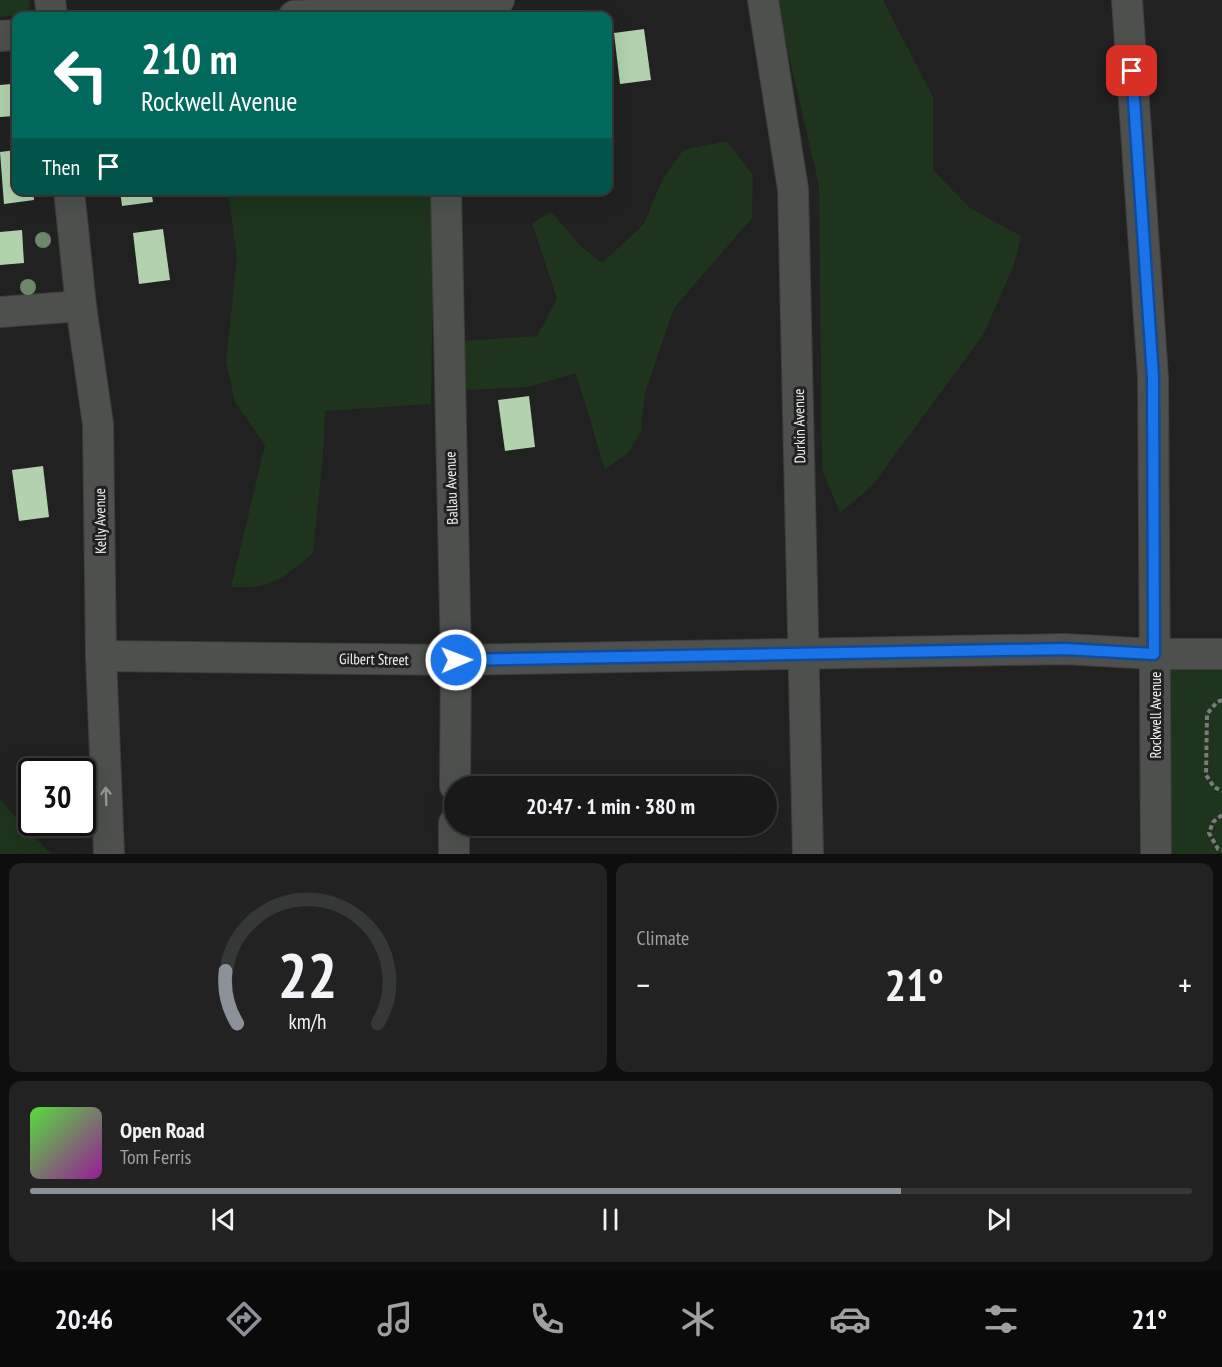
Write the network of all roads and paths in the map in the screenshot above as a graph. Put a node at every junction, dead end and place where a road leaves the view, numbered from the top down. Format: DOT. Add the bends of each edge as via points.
graph roads {
  1 [pos="500,0"];
  2 [pos="763,0"];
  3 [pos="1127,0"];
  4 [pos="364,12"];
  5 [pos="70,195"];
  6 [pos="446,195"];
  7 [pos="81,306"];
  8 [pos="0,312"];
  9 [pos="804,654"];
  10 [pos="1154,654"];
  11 [pos="1222,654"];
  12 [pos="101,656"];
  13 [pos="456,660"];
  14 [pos="1222,700"];
  15 [pos="455,776"];
  16 [pos="1222,791"];
  17 [pos="1222,815"];
  18 [pos="454,836"];
  19 [pos="1222,850"];
  20 [pos="109,854"];
  21 [pos="454,854"];
  22 [pos="808,854"];
  23 [pos="1156,854"];
  1 -- 4 [label="street"];
  2 -- 9 [label="street, Durkin Avenue" via="793,189"];
  3 -- 10 [label="street, Rockwell Avenue" via="1153,377"];
  5 -- 7 [label="street, Kelly Avenue"];
  6 -- 13 [label="street, Ballau Avenue"];
  7 -- 8 [label="street"];
  7 -- 12 [label="street, Kelly Avenue" via="99,424"];
  9 -- 10 [label="street, Gilbert Street" via="1065,649"];
  9 -- 13 [label="street, Gilbert Street"];
  9 -- 22 [label="street, Durkin Avenue"];
  10 -- 11 [label="street, Gilbert Street"];
  10 -- 23 [label="street, Rockwell Avenue"];
  12 -- 13 [label="street, Gilbert Street"];
  20 -- 12 [label="street, Kelly Avenue, one-way"];
  13 -- 15 [label="street, Ballau Avenue"];
  14 -- 16 [label="path" via="1207,714 1206,775"];
  17 -- 19 [label="path" via="1213,822 1209,833"];
  18 -- 21 [label="street"];
}
